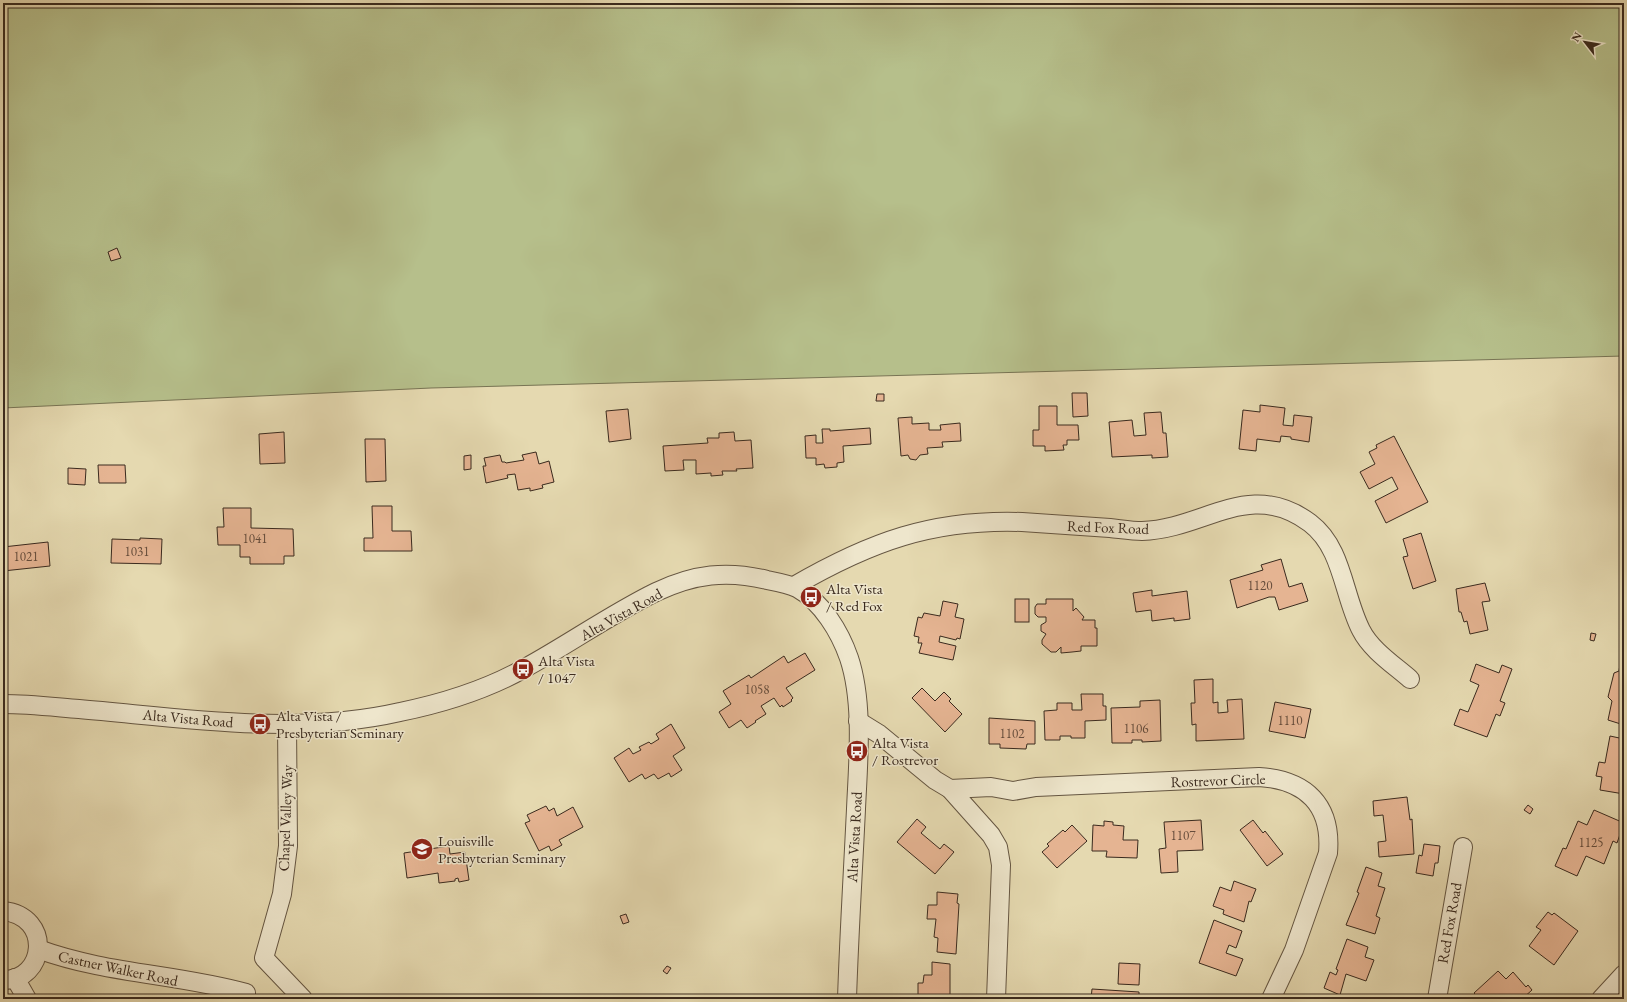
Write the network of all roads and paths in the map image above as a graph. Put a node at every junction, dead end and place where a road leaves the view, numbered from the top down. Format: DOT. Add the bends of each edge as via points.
graph roads {
  1 [pos="794,586"];
  2 [pos="1410,679"];
  3 [pos="3,704"];
  4 [pos="858,721"];
  5 [pos="287,723"];
  6 [pos="950,789"];
  7 [pos="1463,847"];
  8 [pos="3,911"];
  9 [pos="38,949"];
  10 [pos="1624,974"];
  11 [pos="9,979"];
  12 [pos="245,996"];
  13 [pos="27,999"];
  14 [pos="303,999"];
  15 [pos="847,999"];
  16 [pos="996,999"];
  17 [pos="1271,999"];
  18 [pos="1437,999"];
  19 [pos="1602,999"];
  1 -- 2 [label="street, Red Fox Road" via="837,561 922,530 994,522 1142,531 1167,528 1248,504 1273,506 1295,513 1328,543 1362,632 1373,646"];
  1 -- 4 [label="street, Alta Vista Road" via="811,597 838,633 849,658"];
  1 -- 5 [label="street, Alta Vista Road" via="744,574 699,577 657,592 523,669 452,700 356,720"];
  3 -- 5 [label="street, Alta Vista Road" via="260,724"];
  4 -- 6 [label="street" via="879,734"];
  4 -- 15 [label="street, Alta Vista Road"];
  5 -- 14 [label="street, Chapel Valley Way" via="288,846 282,894 264,958"];
  6 -- 16 [label="street" via="991,835 1000,855"];
  6 -- 17 [label="street, Rostrevor Circle" via="991,787 1013,791 1036,787 1259,777 1281,780 1306,792 1324,814 1329,836 1328,853 1294,950"];
  7 -- 18 [label="street, Red Fox Road"];
  8 -- 9 [label="street" via="17,914 29,922 35,930"];
  9 -- 11 [label="street" via="31,967"];
  9 -- 12 [label="street, Castner Walker Road" via="56,956 127,972 224,987"];
  10 -- 19 [label="street"];
  11 -- 13 [label="street"];
}
